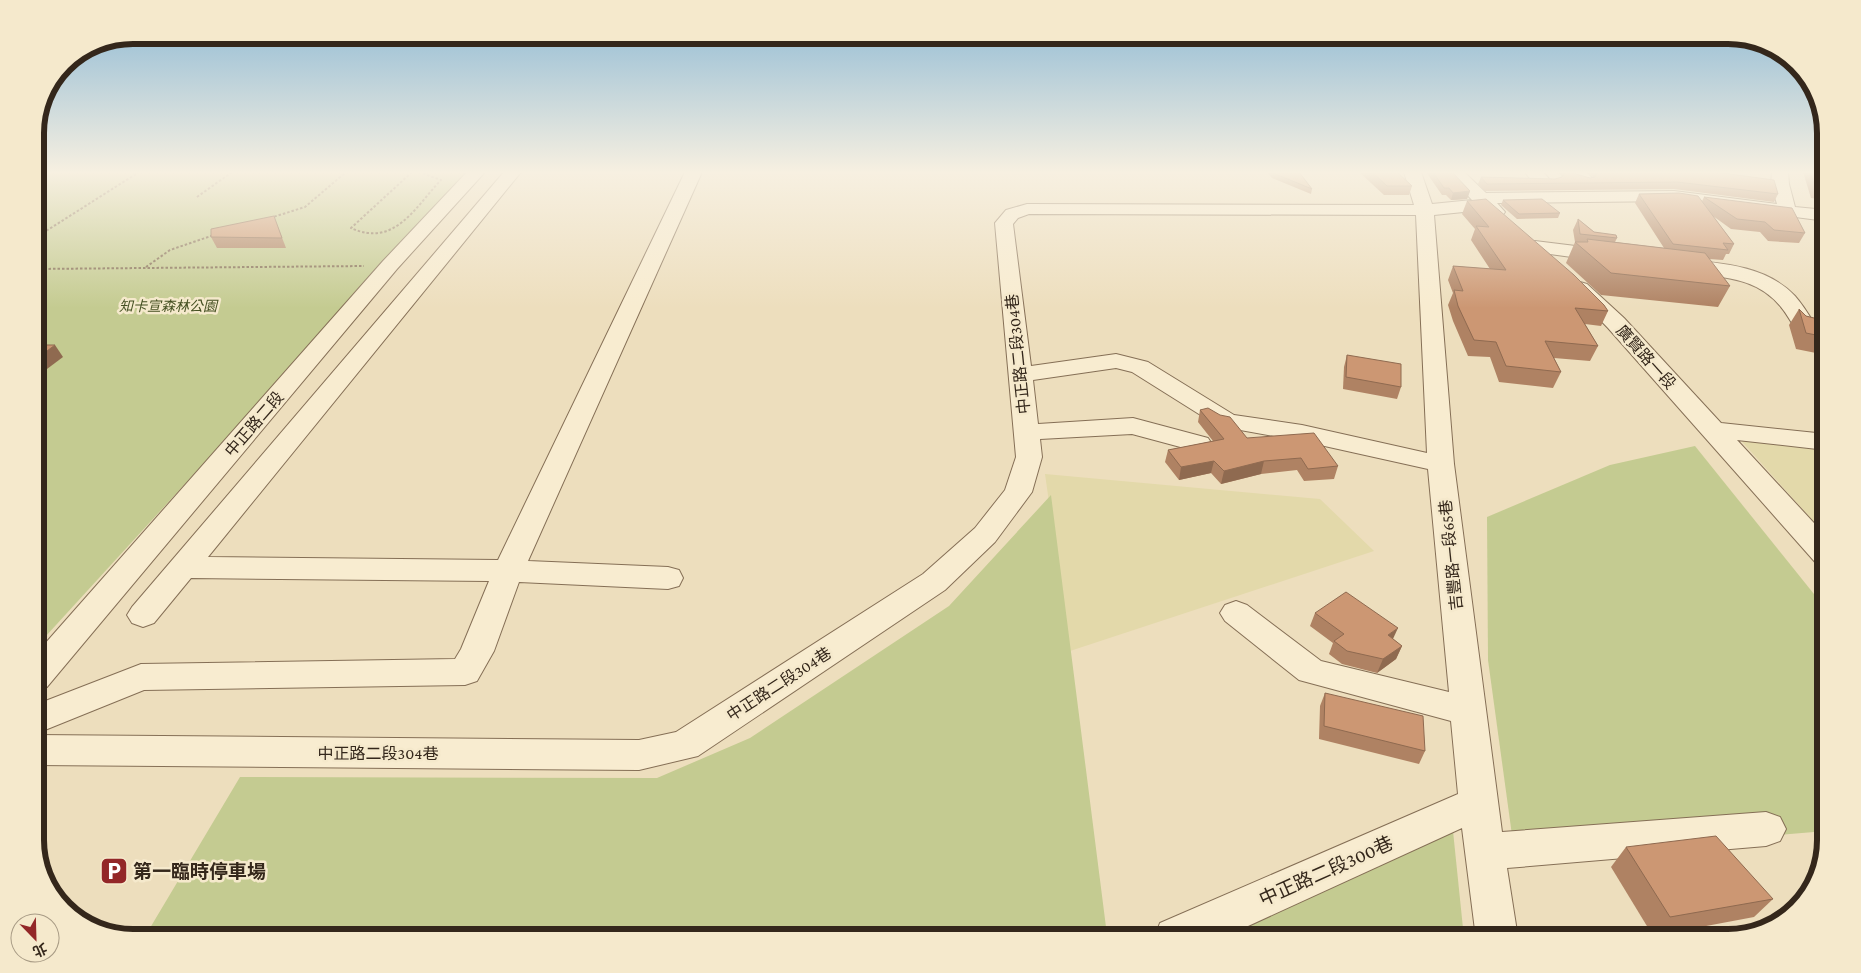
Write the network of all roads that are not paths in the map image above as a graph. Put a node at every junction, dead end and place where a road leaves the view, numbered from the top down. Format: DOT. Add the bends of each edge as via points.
graph roads {
  1 [pos="435,217"];
  2 [pos="475,217"];
  3 [pos="673,217"];
  4 [pos="1009,217"];
  5 [pos="1425,217"];
  6 [pos="1506,217"];
  7 [pos="1523,237"];
  8 [pos="1632,259"];
  9 [pos="1661,262"];
  10 [pos="1804,325"];
  11 [pos="1020,375"];
  12 [pos="1711,430"];
  13 [pos="1026,432"];
  14 [pos="1817,441"];
  15 [pos="1199,444"];
  16 [pos="1441,464"];
  17 [pos="1812,527"];
  18 [pos="184,567"];
  19 [pos="508,572"];
  20 [pos="668,578"];
  21 [pos="1236,613"];
  22 [pos="143,615"];
  23 [pos="44,668"];
  24 [pos="1468,712"];
  25 [pos="44,716"];
  26 [pos="44,750"];
  27 [pos="1478,803"];
  28 [pos="1766,829"];
  29 [pos="1484,852"];
  30 [pos="1195,929"];
  31 [pos="1496,929"];
  1 -- 23 [label="street, 中正路二段"];
  2 -- 18 [label="street"];
  3 -- 19 [label="street"];
  4 -- 11 [label="street, 中正路二段304巷" via="1004,223"];
  5 -- 16 [label="street, 吉豐路一段65巷"];
  6 -- 7 [label="street, 廣賢路一段"];
  7 -- 8 [label="street"];
  7 -- 12 [label="street, 廣賢路一段" via="1616,323"];
  9 -- 10 [label="street" via="1719,269 1760,280 1786,299"];
  11 -- 13 [label="street, 中正路二段304巷"];
  11 -- 16 [label="street" via="1116,361 1140,366 1227,422 1302,433"];
  12 -- 14 [label="street"];
  12 -- 17 [label="street, 廣賢路一段"];
  13 -- 15 [label="street" via="1133,426"];
  13 -- 26 [label="street, 中正路二段304巷" via="1029,457 1018,492 985,535 934,582 685,745 639,755"];
  16 -- 24 [label="street, 吉豐路一段65巷"];
  18 -- 19 [label="street"];
  18 -- 22 [label="street"];
  19 -- 20 [label="street"];
  19 -- 25 [label="street" via="477,651 465,672 141,677"];
  21 -- 24 [label="street" via="1310,671"];
  24 -- 27 [label="street, 吉豐路一段65巷"];
  27 -- 29 [label="street, 吉豐路一段65巷"];
  27 -- 30 [label="street, 中正路二段300巷"];
  28 -- 29 [label="street"];
  29 -- 31 [label="street, 吉豐路一段65巷"];
}
